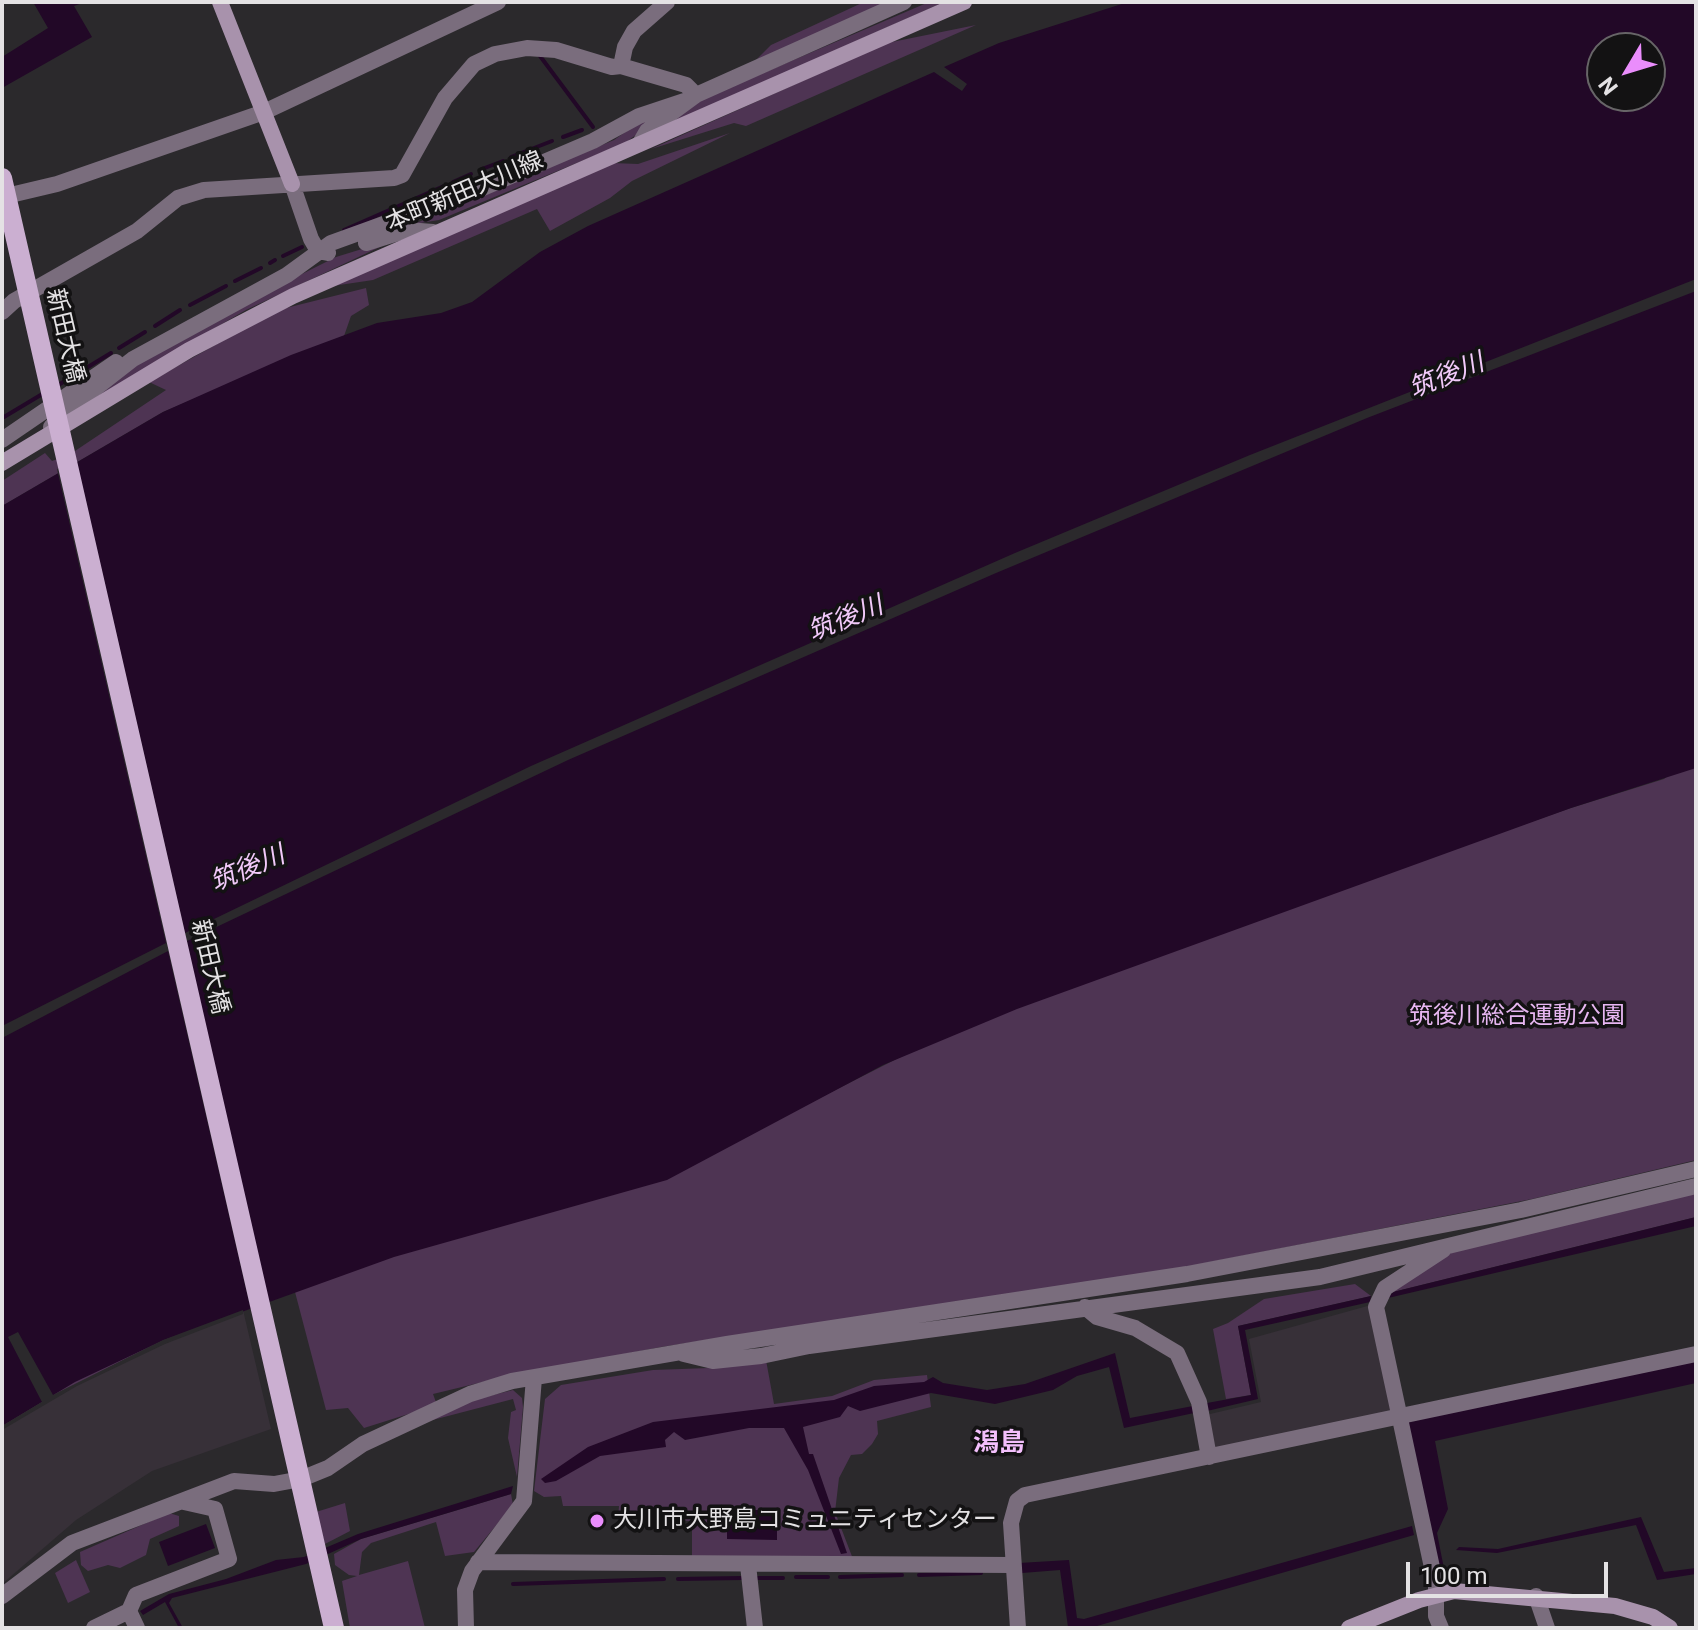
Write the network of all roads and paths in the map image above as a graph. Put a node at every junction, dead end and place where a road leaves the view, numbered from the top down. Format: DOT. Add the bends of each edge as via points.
graph roads {
  1 [pos="220,2"];
  2 [pos="498,2"];
  3 [pos="667,2"];
  4 [pos="904,2"];
  5 [pos="964,2"];
  6 [pos="621,66"];
  7 [pos="690,98"];
  8 [pos="264,112"];
  9 [pos="640,143"];
  10 [pos="2,178"];
  11 [pos="292,184"];
  12 [pos="2,197"];
  13 [pos="433,232"];
  14 [pos="318,251"];
  15 [pos="2,312"];
  16 [pos="133,359"];
  17 [pos="40,439"];
  18 [pos="2,440"];
  19 [pos="2,463"];
  20 [pos="1696,1169"];
  21 [pos="1696,1186"];
  22 [pos="1473,1220"];
  23 [pos="1364,1243"];
  24 [pos="1449,1245"];
  25 [pos="1310,1278"];
  26 [pos="1085,1307"];
  27 [pos="679,1352"];
  28 [pos="1696,1354"];
  29 [pos="534,1378"];
  30 [pos="1399,1416"];
  31 [pos="1209,1457"];
  32 [pos="184,1501"];
  33 [pos="478,1562"];
  34 [pos="748,1565"];
  35 [pos="1012,1565"];
  36 [pos="1436,1595"];
  37 [pos="2,1596"];
  38 [pos="1536,1596"];
  39 [pos="129,1611"];
  40 [pos="94,1628"];
  41 [pos="137,1628"];
  42 [pos="334,1628"];
  43 [pos="466,1628"];
  44 [pos="755,1628"];
  45 [pos="1018,1628"];
  46 [pos="1349,1628"];
  47 [pos="1441,1628"];
  48 [pos="1547,1628"];
  49 [pos="1670,1628"];
  1 -- 8 [label="main road"];
  2 -- 8 [label="street"];
  3 -- 6 [label="street" via="634,31"];
  4 -- 7 [label="street"];
  5 -- 9 [label="main road, 本町新田大川線"];
  6 -- 7 [label="street" via="686,85"];
  6 -- 11 [label="street" via="556,50 495,54 474,64 445,98 402,175"];
  7 -- 9 [label="street" via="647,131"];
  7 -- 14 [label="street" via="483,188"];
  8 -- 11 [label="main road"];
  8 -- 12 [label="street" via="57,184"];
  9 -- 13 [label="main road, 本町新田大川線"];
  10 -- 42 [label="main road, 新田大橋, bridge"];
  11 -- 14 [label="street"];
  11 -- 15 [label="street" via="204,190 178,198 137,231"];
  13 -- 14 [label="street" via="407,230 343,251"];
  13 -- 17 [label="main road, 本町新田大川線" via="189,350"];
  14 -- 16 [label="street" via="287,275"];
  16 -- 17 [label="street" via="65,412"];
  16 -- 18 [label="street" via="108,365"];
  17 -- 19 [label="main road, 本町新田大川線"];
  20 -- 22 [label="street"];
  21 -- 24 [label="street"];
  22 -- 23 [label="street"];
  22 -- 24 [label="street"];
  23 -- 25 [label="street"];
  23 -- 27 [label="street"];
  24 -- 25 [label="street"];
  24 -- 30 [label="street" via="1385,1288 1376,1307"];
  25 -- 26 [label="street"];
  26 -- 27 [label="street" via="761,1356 713,1361"];
  26 -- 31 [label="street" via="1177,1353 1199,1402"];
  27 -- 29 [label="street"];
  28 -- 30 [label="street"];
  29 -- 32 [label="street" via="470,1394 301,1479 274,1484 234,1481"];
  29 -- 33 [label="street" via="524,1501"];
  30 -- 31 [label="street"];
  30 -- 36 [label="street"];
  31 -- 35 [label="street" via="1025,1495 1017,1501 1011,1523"];
  32 -- 37 [label="street" via="72,1543"];
  32 -- 39 [label="street" via="215,1509 229,1559 146,1589 136,1595"];
  33 -- 34 [label="street"];
  33 -- 43 [label="street" via="465,1590"];
  34 -- 35 [label="street"];
  34 -- 44 [label="street"];
  35 -- 45 [label="street"];
  36 -- 38 [label="main road" via="1468,1591"];
  36 -- 46 [label="main road"];
  36 -- 47 [label="street"];
  38 -- 48 [label="street"];
  38 -- 49 [label="main road" via="1615,1606"];
  39 -- 40 [label="street"];
  39 -- 41 [label="street"];
}
